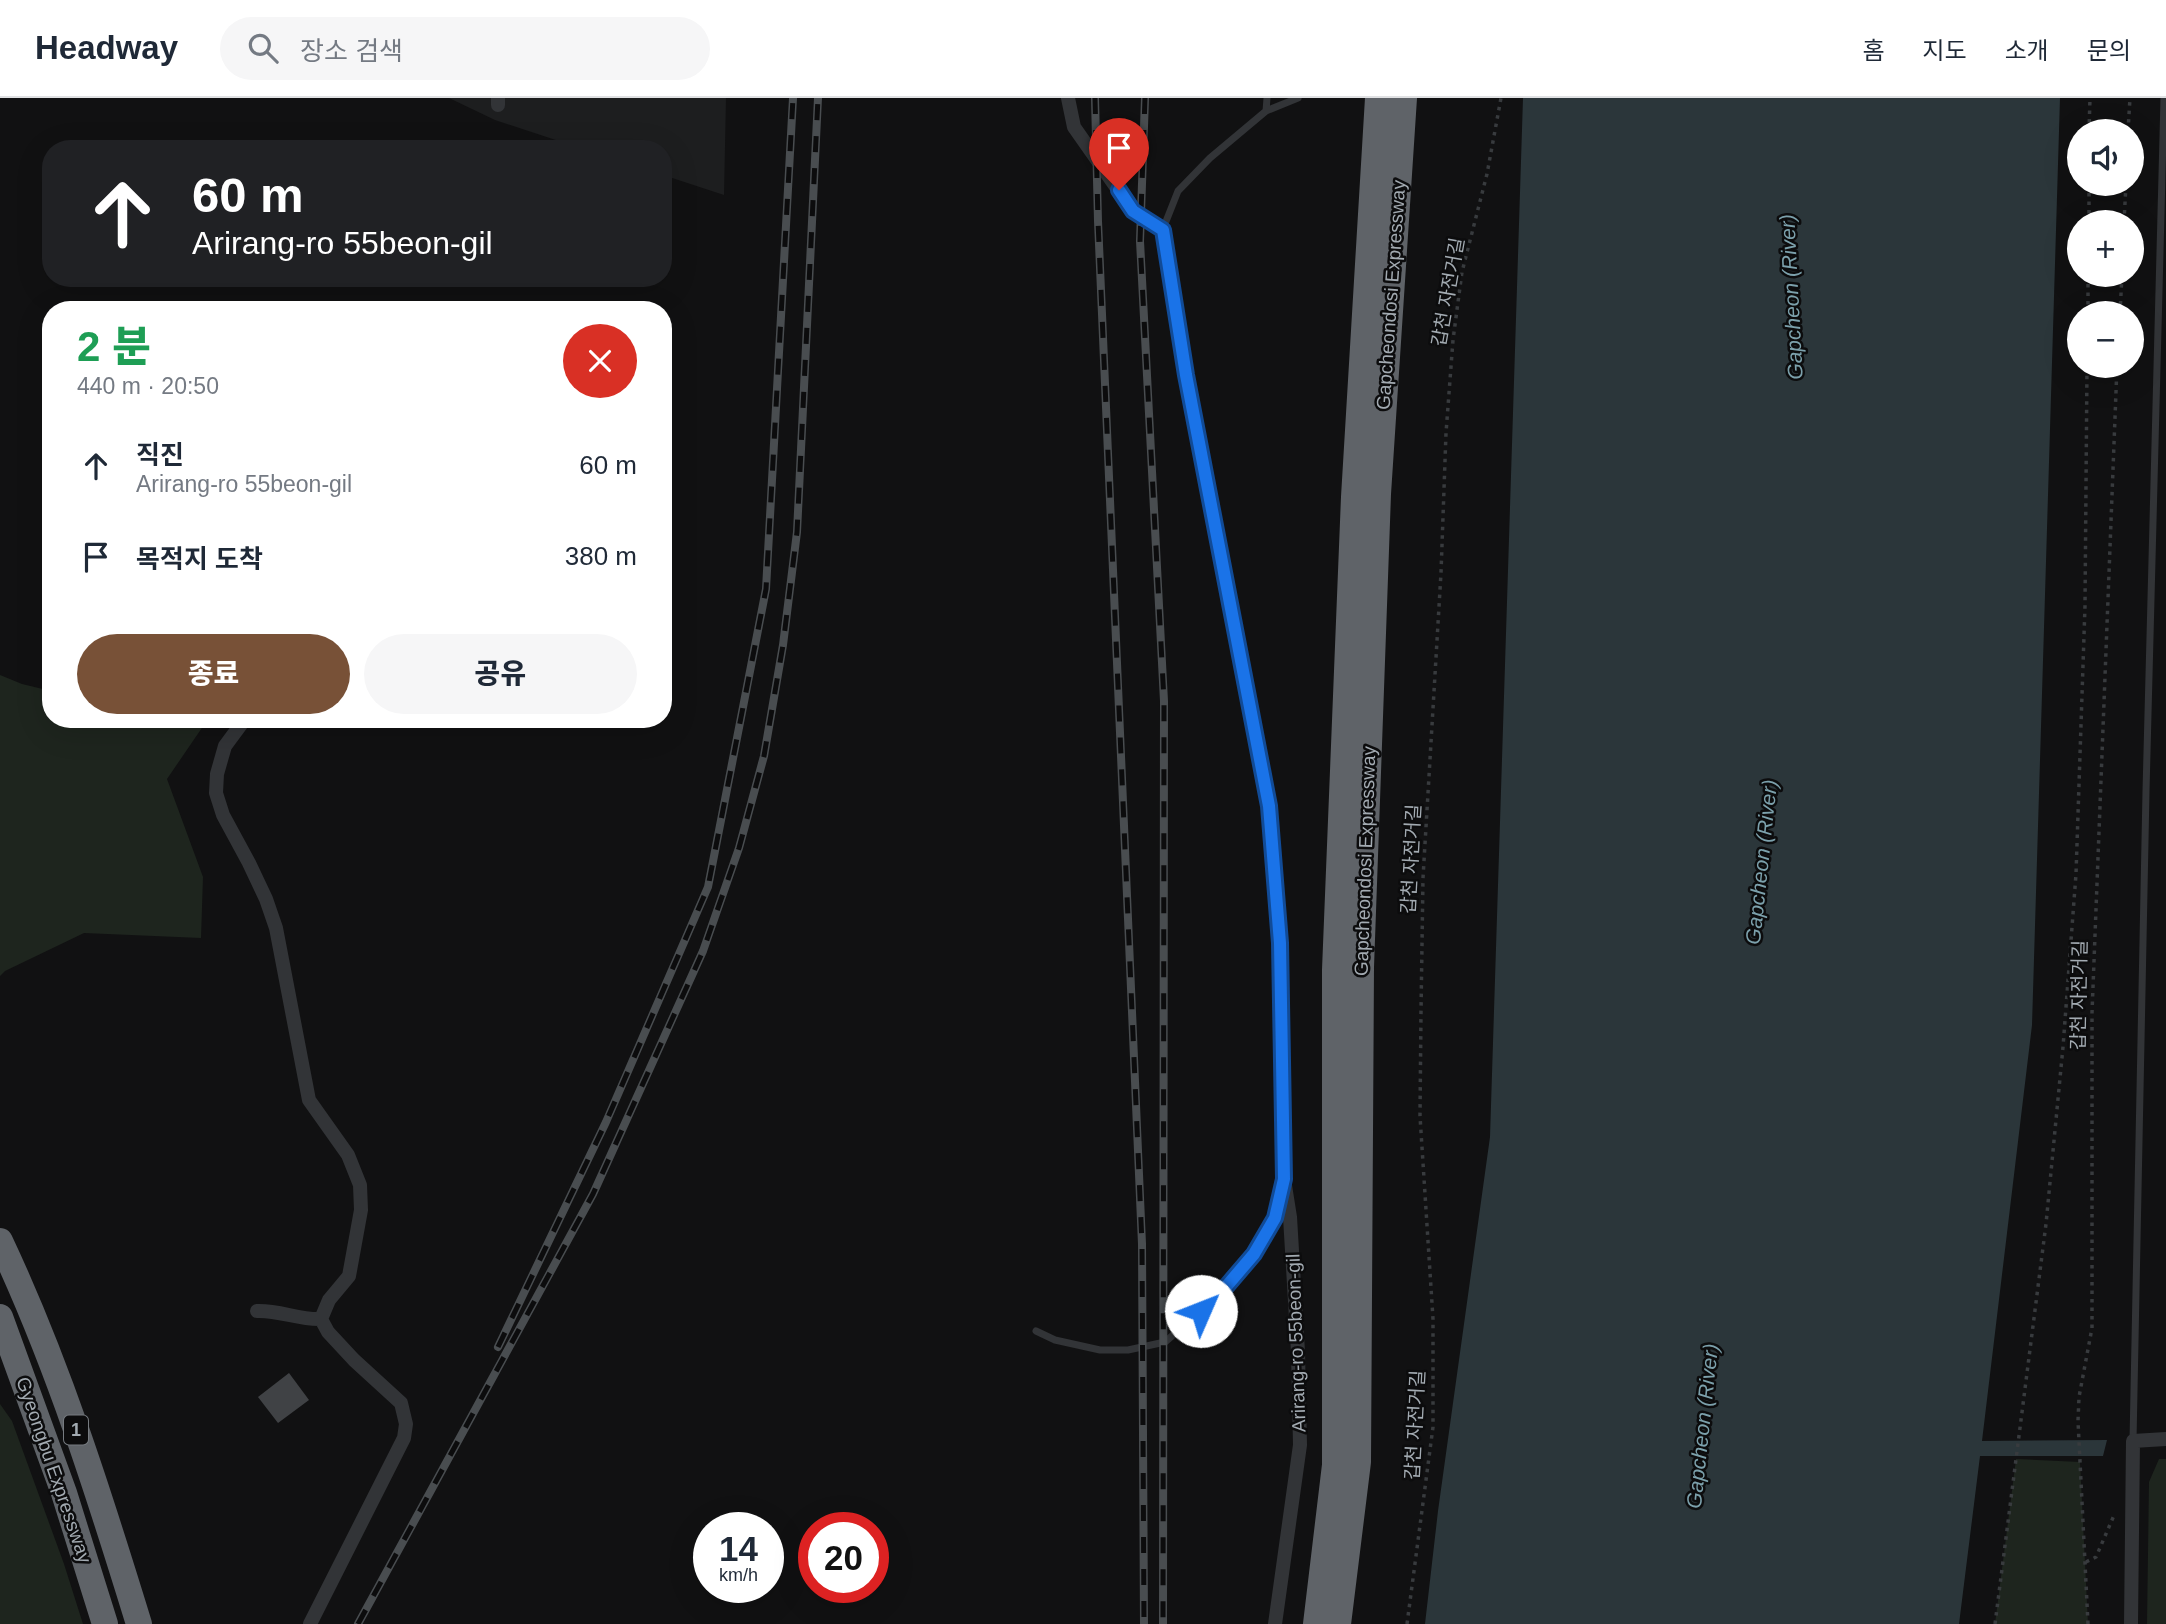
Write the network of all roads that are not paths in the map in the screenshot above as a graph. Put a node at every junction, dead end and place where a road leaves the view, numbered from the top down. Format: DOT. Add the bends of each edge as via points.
graph roads {
  1 [pos="1068,98"];
  2 [pos="1267,98"];
  3 [pos="1298,98"];
  4 [pos="1378,98"];
  5 [pos="1404,98"];
  6 [pos="2164,98"];
  7 [pos="1266,110"];
  8 [pos="1163,230"];
  9 [pos="238,728"];
  10 [pos="1284,1179"];
  11 [pos="0,1241"];
  12 [pos="257,1311"];
  13 [pos="0,1317"];
  14 [pos="321,1319"];
  15 [pos="1036,1331"];
  16 [pos="2166,1439"];
  17 [pos="2133,1441"];
  18 [pos="105,1624"];
  19 [pos="139,1624"];
  20 [pos="310,1624"];
  21 [pos="1275,1624"];
  22 [pos="1315,1624"];
  23 [pos="1338,1624"];
  24 [pos="2131,1624"];
  1 -- 8 [label="street" via="1074,127 1133,211"];
  2 -- 7 [label="lane"];
  3 -- 7 [label="lane"];
  4 -- 22 [label="highway, Gapcheondosi Expressway" via="1354,497 1335,970 1335,1465"];
  5 -- 23 [label="highway, Gapcheondosi Expressway" via="1378,494 1361,967 1358,1462"];
  6 -- 17 [label="lane"];
  7 -- 8 [label="lane" via="1178,191"];
  8 -- 10 [label="street, Arirang-ro 55beon-gil" via="1186,375 1269,806 1280,943"];
  9 -- 14 [label="street" via="225,746 216,793 276,928 309,1100 348,1155 360,1185 361,1210 349,1276 329,1300"];
  10 -- 15 [label="lane" via="1275,1218 1254,1254 1219,1295 1165,1342 1100,1350"];
  10 -- 21 [label="street, Arirang-ro 55beon-gil" via="1290,1217 1300,1445"];
  11 -- 19 [label="highway, Gyeongbu Expressway / 1" via="28,1301 96,1483"];
  12 -- 14 [label="street"];
  13 -- 18 [label="highway, Gyeongbu Expressway / 1" via="64,1493"];
  14 -- 20 [label="street" via="354,1360 401,1403 406,1424 404,1438"];
  16 -- 17 [label="street"];
  17 -- 24 [label="street"];
}
